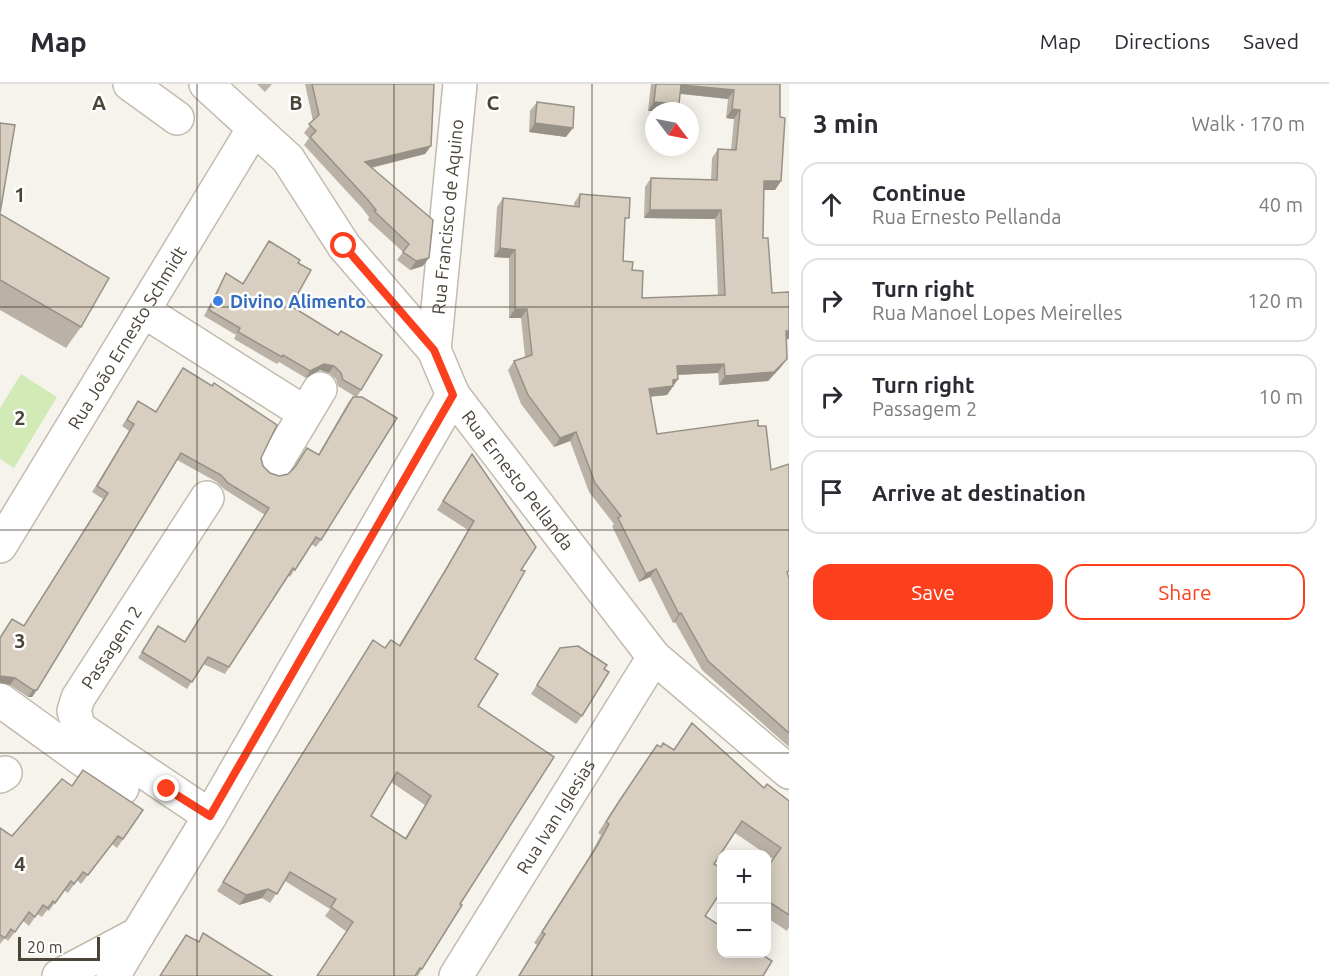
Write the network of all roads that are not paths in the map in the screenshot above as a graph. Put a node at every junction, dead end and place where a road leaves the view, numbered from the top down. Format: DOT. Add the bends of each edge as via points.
graph roads {
  1 [pos="130,84"];
  2 [pos="206,84"];
  3 [pos="460,84"];
  4 [pos="177,118"];
  5 [pos="254,128"];
  6 [pos="144,311"];
  7 [pos="434,350"];
  8 [pos="453,395"];
  9 [pos="275,464"];
  10 [pos="207,498"];
  11 [pos="0,546"];
  12 [pos="654,657"];
  13 [pos="0,699"];
  14 [pos="789,772"];
  15 [pos="122,788"];
  16 [pos="210,816"];
  17 [pos="138,934"];
  18 [pos="59,976"];
  19 [pos="113,976"];
  20 [pos="456,976"];
  1 -- 4 [label="street"];
  2 -- 5 [label="street, Rua Ernesto Pellanda"];
  3 -- 7 [label="street, Rua Francisco de Aquino"];
  5 -- 6 [label="street, Rua João Ernesto Schmidt"];
  5 -- 7 [label="street, Rua Ernesto Pellanda" via="288,159 344,246"];
  6 -- 9 [label="street" via="313,401"];
  6 -- 11 [label="street, Rua João Ernesto Schmidt"];
  7 -- 8 [label="street, Rua Ernesto Pellanda"];
  8 -- 12 [label="street, Rua Ernesto Pellanda"];
  8 -- 16 [label="street"];
  10 -- 16 [label="street, Passagem 2" via="78,698 74,711 79,728"];
  12 -- 14 [label="street, Rua Ernesto Pellanda"];
  12 -- 20 [label="street, Rua Ivan Iglesias"];
  13 -- 15 [label="street"];
  16 -- 17 [label="street"];
  17 -- 18 [label="street"];
  17 -- 19 [label="street"];
}
